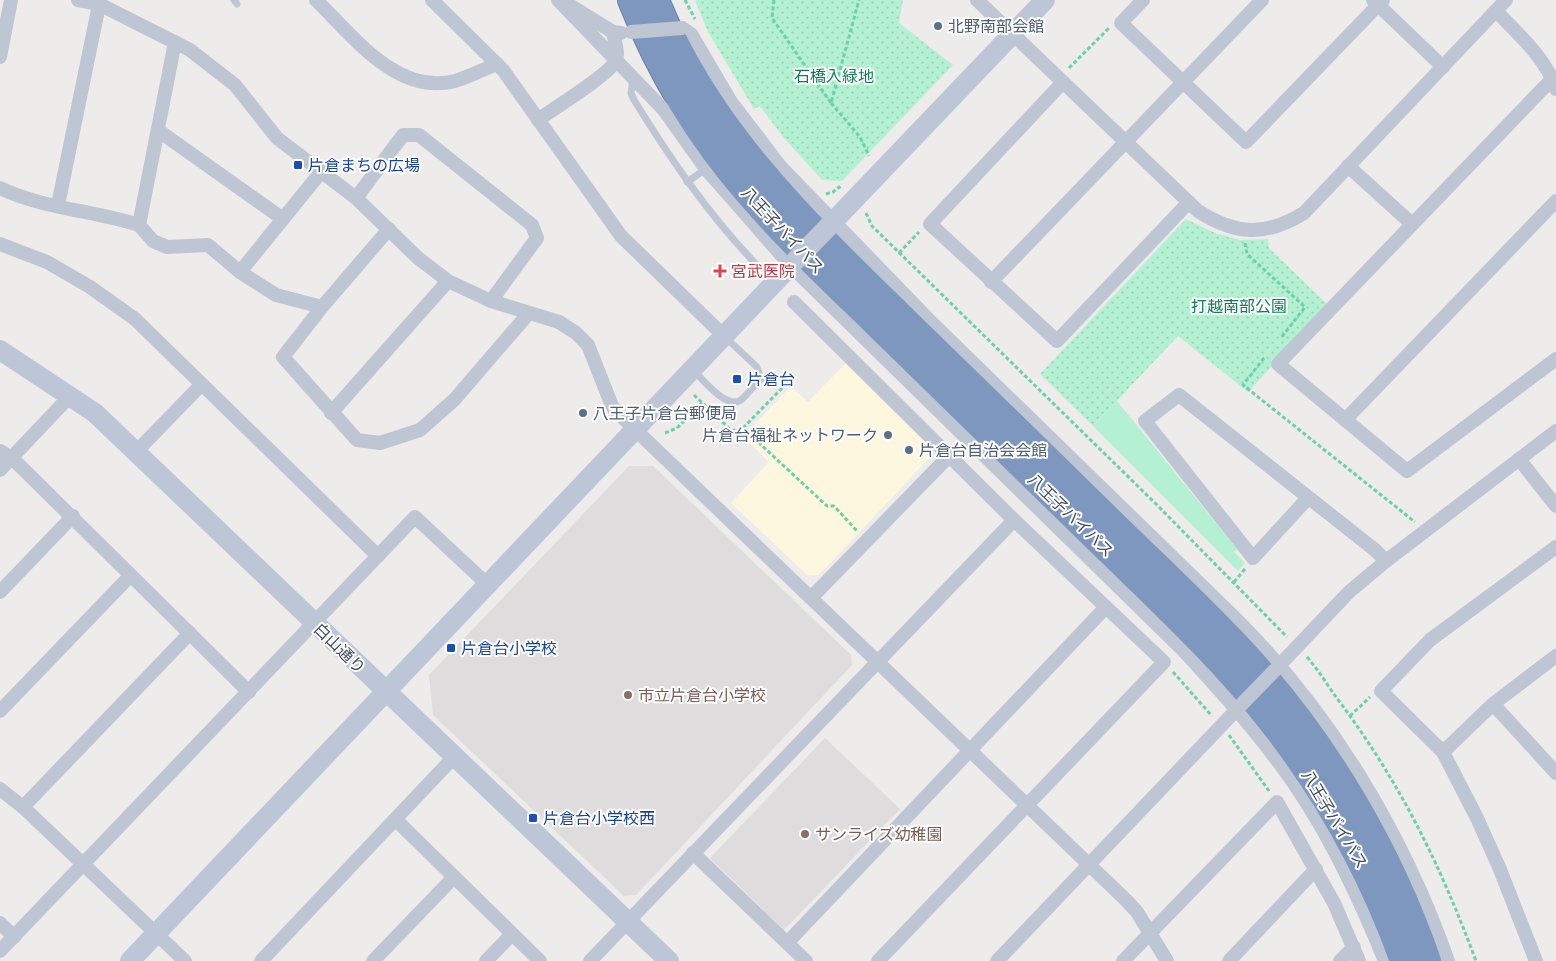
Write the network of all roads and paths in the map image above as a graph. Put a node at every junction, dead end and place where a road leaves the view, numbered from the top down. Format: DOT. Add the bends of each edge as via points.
graph roads {
  1 [pos="11,0"];
  2 [pos="78,0"];
  3 [pos="316,0"];
  4 [pos="432,0"];
  5 [pos="559,0"];
  6 [pos="631,0"];
  7 [pos="656,0"];
  8 [pos="685,0"];
  9 [pos="774,0"];
  10 [pos="860,0"];
  11 [pos="977,0"];
  12 [pos="1045,0"];
  13 [pos="1143,0"];
  14 [pos="1262,0"];
  15 [pos="1506,0"];
  16 [pos="100,2"];
  17 [pos="1378,2"];
  18 [pos="1496,11"];
  19 [pos="696,22"];
  20 [pos="1121,23"];
  21 [pos="613,32"];
  22 [pos="1012,34"];
  23 [pos="175,42"];
  24 [pos="0,57"];
  25 [pos="616,62"];
  26 [pos="497,64"];
  27 [pos="1443,67"];
  28 [pos="633,79"];
  29 [pos="1061,80"];
  30 [pos="1184,82"];
  31 [pos="1554,84"];
  32 [pos="831,103"];
  33 [pos="538,120"];
  34 [pos="159,131"];
  35 [pos="1126,143"];
  36 [pos="869,156"];
  37 [pos="1348,166"];
  38 [pos="706,169"];
  39 [pos="321,172"];
  40 [pos="688,182"];
  41 [pos="0,188"];
  42 [pos="356,198"];
  43 [pos="1556,201"];
  44 [pos="1189,202"];
  45 [pos="58,205"];
  46 [pos="868,215"];
  47 [pos="283,219"];
  48 [pos="831,224"];
  49 [pos="1412,224"];
  50 [pos="140,225"];
  51 [pos="389,228"];
  52 [pos="921,230"];
  53 [pos="0,244"];
  54 [pos="899,253"];
  55 [pos="755,263"];
  56 [pos="794,263"];
  57 [pos="240,272"];
  58 [pos="448,281"];
  59 [pos="991,282"];
  60 [pos="492,300"];
  61 [pos="794,302"];
  62 [pos="322,307"];
  63 [pos="529,313"];
  64 [pos="724,336"];
  65 [pos="0,350"];
  66 [pos="1556,359"];
  67 [pos="890,364"];
  68 [pos="692,369"];
  69 [pos="874,381"];
  70 [pos="201,386"];
  71 [pos="784,386"];
  72 [pos="71,395"];
  73 [pos="694,395"];
  74 [pos="702,403"];
  75 [pos="331,412"];
  76 [pos="1345,420"];
  77 [pos="743,428"];
  78 [pos="635,430"];
  79 [pos="1556,431"];
  80 [pos="665,434"];
  81 [pos="136,452"];
  82 [pos="6,455"];
  83 [pos="949,456"];
  84 [pos="1519,459"];
  85 [pos="0,470"];
  86 [pos="1308,498"];
  87 [pos="1556,506"];
  88 [pos="73,516"];
  89 [pos="1014,520"];
  90 [pos="851,537"];
  91 [pos="1556,547"];
  92 [pos="378,556"];
  93 [pos="1386,561"];
  94 [pos="1247,567"];
  95 [pos="130,576"];
  96 [pos="1234,582"];
  97 [pos="487,584"];
  98 [pos="0,592"];
  99 [pos="811,598"];
  100 [pos="1106,608"];
  101 [pos="314,624"];
  102 [pos="190,633"];
  103 [pos="1288,639"];
  104 [pos="1304,654"];
  105 [pos="1556,656"];
  106 [pos="877,662"];
  107 [pos="1164,662"];
  108 [pos="1277,667"];
  109 [pos="385,691"];
  110 [pos="249,692"];
  111 [pos="1372,694"];
  112 [pos="1493,704"];
  113 [pos="1239,707"];
  114 [pos="0,711"];
  115 [pos="1350,716"];
  116 [pos="1214,718"];
  117 [pos="1228,735"];
  118 [pos="970,750"];
  119 [pos="1443,752"];
  120 [pos="454,757"];
  121 [pos="1555,770"];
  122 [pos="0,789"];
  123 [pos="1277,802"];
  124 [pos="1027,805"];
  125 [pos="24,807"];
  126 [pos="396,820"];
  127 [pos="693,854"];
  128 [pos="83,864"];
  129 [pos="1089,864"];
  130 [pos="1316,869"];
  131 [pos="454,877"];
  132 [pos="628,922"];
  133 [pos="0,923"];
  134 [pos="156,933"];
  135 [pos="1150,933"];
  136 [pos="512,934"];
  137 [pos="14,937"];
  138 [pos="787,943"];
  139 [pos="1354,947"];
  140 [pos="0,951"];
  141 [pos="1534,957"];
  142 [pos="130,961"];
  143 [pos="185,961"];
  144 [pos="261,961"];
  145 [pos="373,961"];
  146 [pos="486,961"];
  147 [pos="540,961"];
  148 [pos="590,961"];
  149 [pos="669,961"];
  150 [pos="806,961"];
  151 [pos="878,961"];
  152 [pos="997,961"];
  153 [pos="1123,961"];
  154 [pos="1167,961"];
  155 [pos="1229,961"];
  156 [pos="1340,961"];
  157 [pos="1359,961"];
  158 [pos="1385,961"];
  159 [pos="1403,961"];
  160 [pos="1428,961"];
  161 [pos="1448,961"];
  162 [pos="1476,961"];
  163 [pos="1548,961"];
  1 -- 24 [label="street"];
  2 -- 16 [label="street"];
  3 -- 26 [label="street" via="396,73 437,83 454,81"];
  4 -- 26 [label="street"];
  5 -- 21 [label="street"];
  5 -- 25 [label="street"];
  6 -- 159 [label="highway, 八王子バイパス" via="655,54 700,131 750,196 824,274 1197,638 1264,713 1323,795 1350,842 1371,881"];
  7 -- 160 [label="highway, 八王子バイパス" via="702,90 768,181 841,257 1215,622 1282,698 1325,756 1372,832"];
  8 -- 19 [label="path"];
  9 -- 32 [label="path" via="772,18"];
  10 -- 32 [label="path"];
  11 -- 22 [label="street"];
  12 -- 22 [label="street"];
  13 -- 20 [label="street"];
  14 -- 30 [label="street"];
  15 -- 18 [label="street"];
  16 -- 23 [label="street"];
  16 -- 45 [label="street"];
  17 -- 27 [label="street"];
  17 -- 30 [label="street" via="1246,142"];
  18 -- 27 [label="street"];
  18 -- 31 [label="street" via="1537,56"];
  20 -- 29 [label="path" via="1107,29"];
  20 -- 30 [label="street"];
  21 -- 25 [label="street"];
  21 -- 48 [label="street, bridge" via="682,28 689,31 731,102 780,166"];
  22 -- 29 [label="street"];
  22 -- 48 [label="street"];
  23 -- 34 [label="street"];
  23 -- 39 [label="street" via="235,85 277,138"];
  25 -- 28 [label="street"];
  25 -- 33 [label="street"];
  26 -- 33 [label="street"];
  27 -- 37 [label="street"];
  28 -- 38 [label="street" via="664,110"];
  28 -- 40 [label="lane" via="631,93 634,100 665,152"];
  29 -- 35 [label="street"];
  29 -- 59 [label="street" via="930,224"];
  30 -- 35 [label="street"];
  31 -- 49 [label="street"];
  32 -- 36 [label="path" via="860,137"];
  33 -- 64 [label="street" via="621,236"];
  34 -- 47 [label="street"];
  34 -- 50 [label="street"];
  35 -- 44 [label="street"];
  35 -- 59 [label="street"];
  37 -- 44 [label="street" via="1304,213 1265,230 1244,230 1219,224"];
  37 -- 49 [label="street"];
  38 -- 40 [label="lane"];
  38 -- 56 [label="street"];
  39 -- 42 [label="street"];
  39 -- 47 [label="street"];
  40 -- 55 [label="lane"];
  41 -- 45 [label="street" via="20,198"];
  42 -- 51 [label="street"];
  42 -- 60 [label="street" via="403,135 419,135 532,225 537,238"];
  43 -- 76 [label="street"];
  44 -- 59 [label="street" via="1057,341"];
  45 -- 50 [label="street"];
  46 -- 54 [label="path" via="872,226"];
  47 -- 57 [label="street"];
  48 -- 56 [label="street, bridge"];
  48 -- 108 [label="street" via="1207,590"];
  49 -- 76 [label="street" via="1278,364"];
  50 -- 57 [label="street" via="153,241 167,247 208,245"];
  51 -- 58 [label="street" via="418,258"];
  51 -- 62 [label="street"];
  52 -- 54 [label="path"];
  53 -- 70 [label="street" via="47,262 90,287 135,319"];
  54 -- 96 [label="path"];
  56 -- 64 [label="street"];
  56 -- 67 [label="street"];
  57 -- 62 [label="street" via="276,294"];
  58 -- 60 [label="street"];
  58 -- 75 [label="street"];
  60 -- 63 [label="street"];
  61 -- 69 [label="street"];
  62 -- 75 [label="street" via="283,357"];
  63 -- 75 [label="street" via="454,400 420,430 380,443 356,440"];
  63 -- 78 [label="street" via="559,322 588,345 612,406"];
  64 -- 68 [label="street"];
  64 -- 68 [label="lane" via="760,373 760,379 741,400 734,403 726,400"];
  65 -- 72 [label="street, 白山通り"];
  66 -- 76 [label="street" via="1407,471"];
  67 -- 69 [label="street"];
  67 -- 113 [label="street"];
  68 -- 78 [label="street"];
  69 -- 83 [label="street"];
  70 -- 81 [label="street"];
  70 -- 92 [label="street"];
  71 -- 77 [label="path"];
  72 -- 81 [label="street, 白山通り"];
  72 -- 82 [label="street"];
  73 -- 74 [label="path"];
  74 -- 77 [label="path" via="732,431"];
  74 -- 80 [label="path" via="677,428"];
  77 -- 90 [label="path" via="827,506 834,506 858,530"];
  78 -- 97 [label="street"];
  78 -- 99 [label="street"];
  79 -- 84 [label="street"];
  81 -- 101 [label="street, 白山通り"];
  82 -- 85 [label="street"];
  82 -- 88 [label="street"];
  83 -- 89 [label="street"];
  83 -- 99 [label="street"];
  84 -- 87 [label="street"];
  84 -- 93 [label="street"];
  86 -- 86 [label="street" via="1179,395 1145,421 1254,558"];
  86 -- 93 [label="street"];
  88 -- 95 [label="street"];
  88 -- 98 [label="street"];
  89 -- 100 [label="street"];
  89 -- 106 [label="street"];
  91 -- 119 [label="street" via="1430,640 1381,691"];
  92 -- 97 [label="street" via="415,517"];
  92 -- 101 [label="street"];
  93 -- 108 [label="street" via="1349,592"];
  94 -- 96 [label="path"];
  95 -- 102 [label="street"];
  95 -- 114 [label="street"];
  96 -- 103 [label="path"];
  97 -- 109 [label="street"];
  99 -- 106 [label="street"];
  100 -- 107 [label="street"];
  100 -- 118 [label="street"];
  101 -- 109 [label="street, 白山通り"];
  101 -- 110 [label="street"];
  102 -- 110 [label="street"];
  102 -- 125 [label="street"];
  104 -- 115 [label="path"];
  105 -- 112 [label="street"];
  106 -- 118 [label="street"];
  106 -- 127 [label="street"];
  107 -- 116 [label="path"];
  107 -- 124 [label="street"];
  108 -- 113 [label="street, bridge"];
  108 -- 161 [label="street" via="1336,740 1378,808 1406,859"];
  109 -- 120 [label="street, 白山通り"];
  109 -- 134 [label="street"];
  110 -- 128 [label="street"];
  111 -- 115 [label="path"];
  112 -- 119 [label="street"];
  112 -- 121 [label="street"];
  113 -- 129 [label="street"];
  113 -- 158 [label="street" via="1319,823 1354,889"];
  115 -- 162 [label="path" via="1409,807 1453,899"];
  117 -- 123 [label="path"];
  118 -- 124 [label="street"];
  118 -- 138 [label="street"];
  119 -- 141 [label="street" via="1488,842"];
  120 -- 126 [label="street"];
  120 -- 132 [label="street, 白山通り"];
  122 -- 125 [label="street"];
  123 -- 130 [label="street"];
  123 -- 135 [label="street"];
  124 -- 129 [label="street"];
  124 -- 151 [label="street"];
  125 -- 128 [label="street"];
  126 -- 131 [label="street"];
  126 -- 144 [label="street"];
  127 -- 132 [label="street"];
  127 -- 138 [label="street"];
  128 -- 134 [label="street"];
  128 -- 137 [label="street"];
  129 -- 135 [label="street" via="1128,901"];
  129 -- 152 [label="street"];
  130 -- 139 [label="street"];
  130 -- 155 [label="street"];
  131 -- 136 [label="street"];
  131 -- 145 [label="street"];
  132 -- 148 [label="street"];
  132 -- 149 [label="street, 白山通り"];
  133 -- 137 [label="street"];
  134 -- 142 [label="street"];
  134 -- 143 [label="street"];
  135 -- 153 [label="street"];
  135 -- 154 [label="street"];
  136 -- 146 [label="street"];
  136 -- 147 [label="street"];
  137 -- 140 [label="street"];
  138 -- 150 [label="street"];
  139 -- 156 [label="street"];
  139 -- 157 [label="street"];
  141 -- 163 [label="street"];
}
